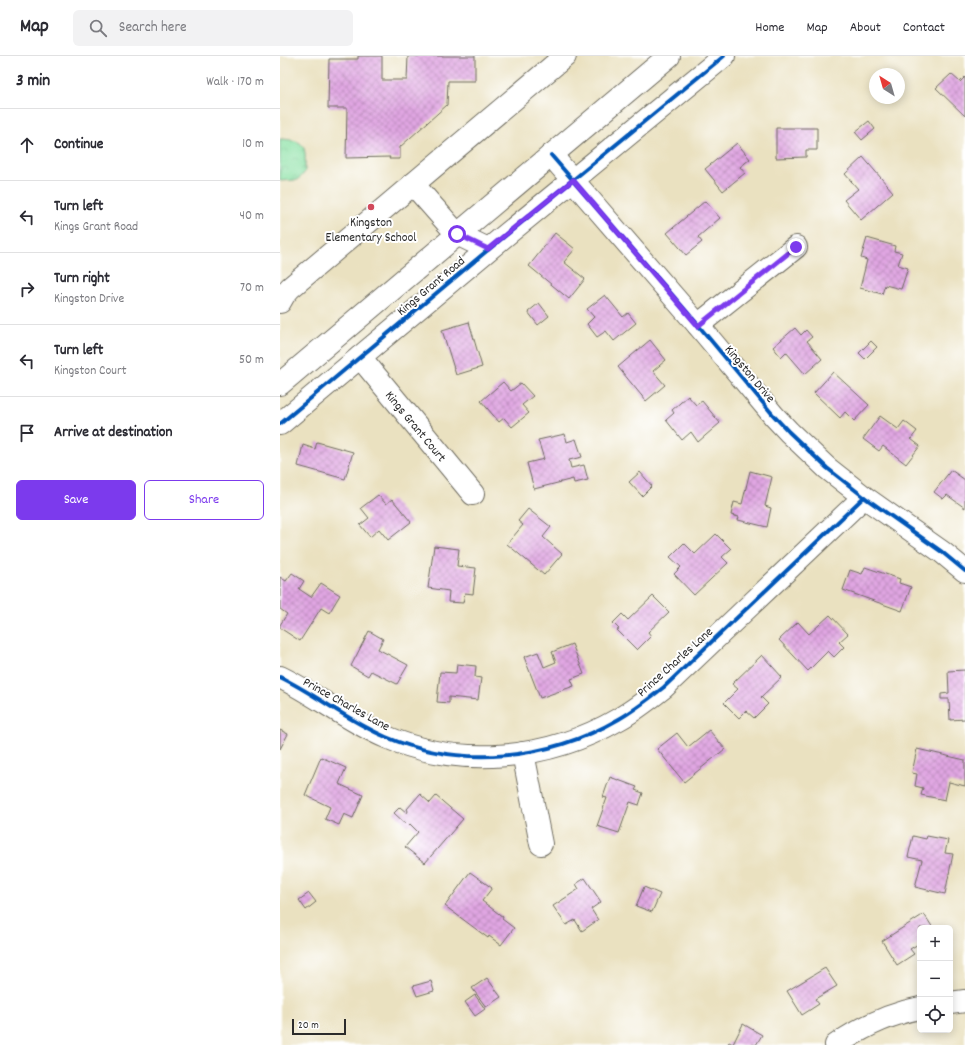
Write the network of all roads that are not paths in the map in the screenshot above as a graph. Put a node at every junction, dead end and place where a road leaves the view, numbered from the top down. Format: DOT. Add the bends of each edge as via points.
graph roads {
  1 [pos="565,56"];
  2 [pos="669,56"];
  3 [pos="724,56"];
  4 [pos="551,156"];
  5 [pos="573,180"];
  6 [pos="413,184"];
  7 [pos="457,234"];
  8 [pos="796,247"];
  9 [pos="488,249"];
  10 [pos="282,298"];
  11 [pos="698,326"];
  12 [pos="360,357"];
  13 [pos="280,384"];
  14 [pos="280,424"];
  15 [pos="473,494"];
  16 [pos="864,497"];
  17 [pos="965,571"];
  18 [pos="280,678"];
  19 [pos="523,753"];
  20 [pos="541,844"];
  21 [pos="965,1001"];
  22 [pos="953,1003"];
  23 [pos="917,1009"];
  24 [pos="836,1045"];
  1 -- 6 [label="street"];
  2 -- 4 [label="street, Kings Grant Road"];
  3 -- 5 [label="street, Kings Grant Road"];
  4 -- 5 [label="street, Kingston Drive"];
  4 -- 7 [label="street, Kings Grant Road"];
  5 -- 9 [label="street, Kings Grant Road"];
  5 -- 11 [label="street, Kingston Drive"];
  6 -- 7 [label="street"];
  6 -- 10 [label="street" via="290,288"];
  7 -- 9 [label="street"];
  7 -- 13 [label="street, Kings Grant Road"];
  8 -- 11 [label="street"];
  9 -- 12 [label="street, Kings Grant Road"];
  11 -- 16 [label="street, Kingston Drive" via="789,432 827,468"];
  12 -- 14 [label="street, Kings Grant Road"];
  12 -- 15 [label="street, Kings Grant Court"];
  16 -- 17 [label="street, Kingston Drive"];
  16 -- 19 [label="street, Prince Charles Lane" via="648,700 596,731 538,751"];
  18 -- 19 [label="street, Prince Charles Lane" via="356,723 418,748 478,756"];
  19 -- 20 [label="street"];
  21 -- 22 [label="street"];
  23 -- 24 [label="street" via="874,1022"];
}
